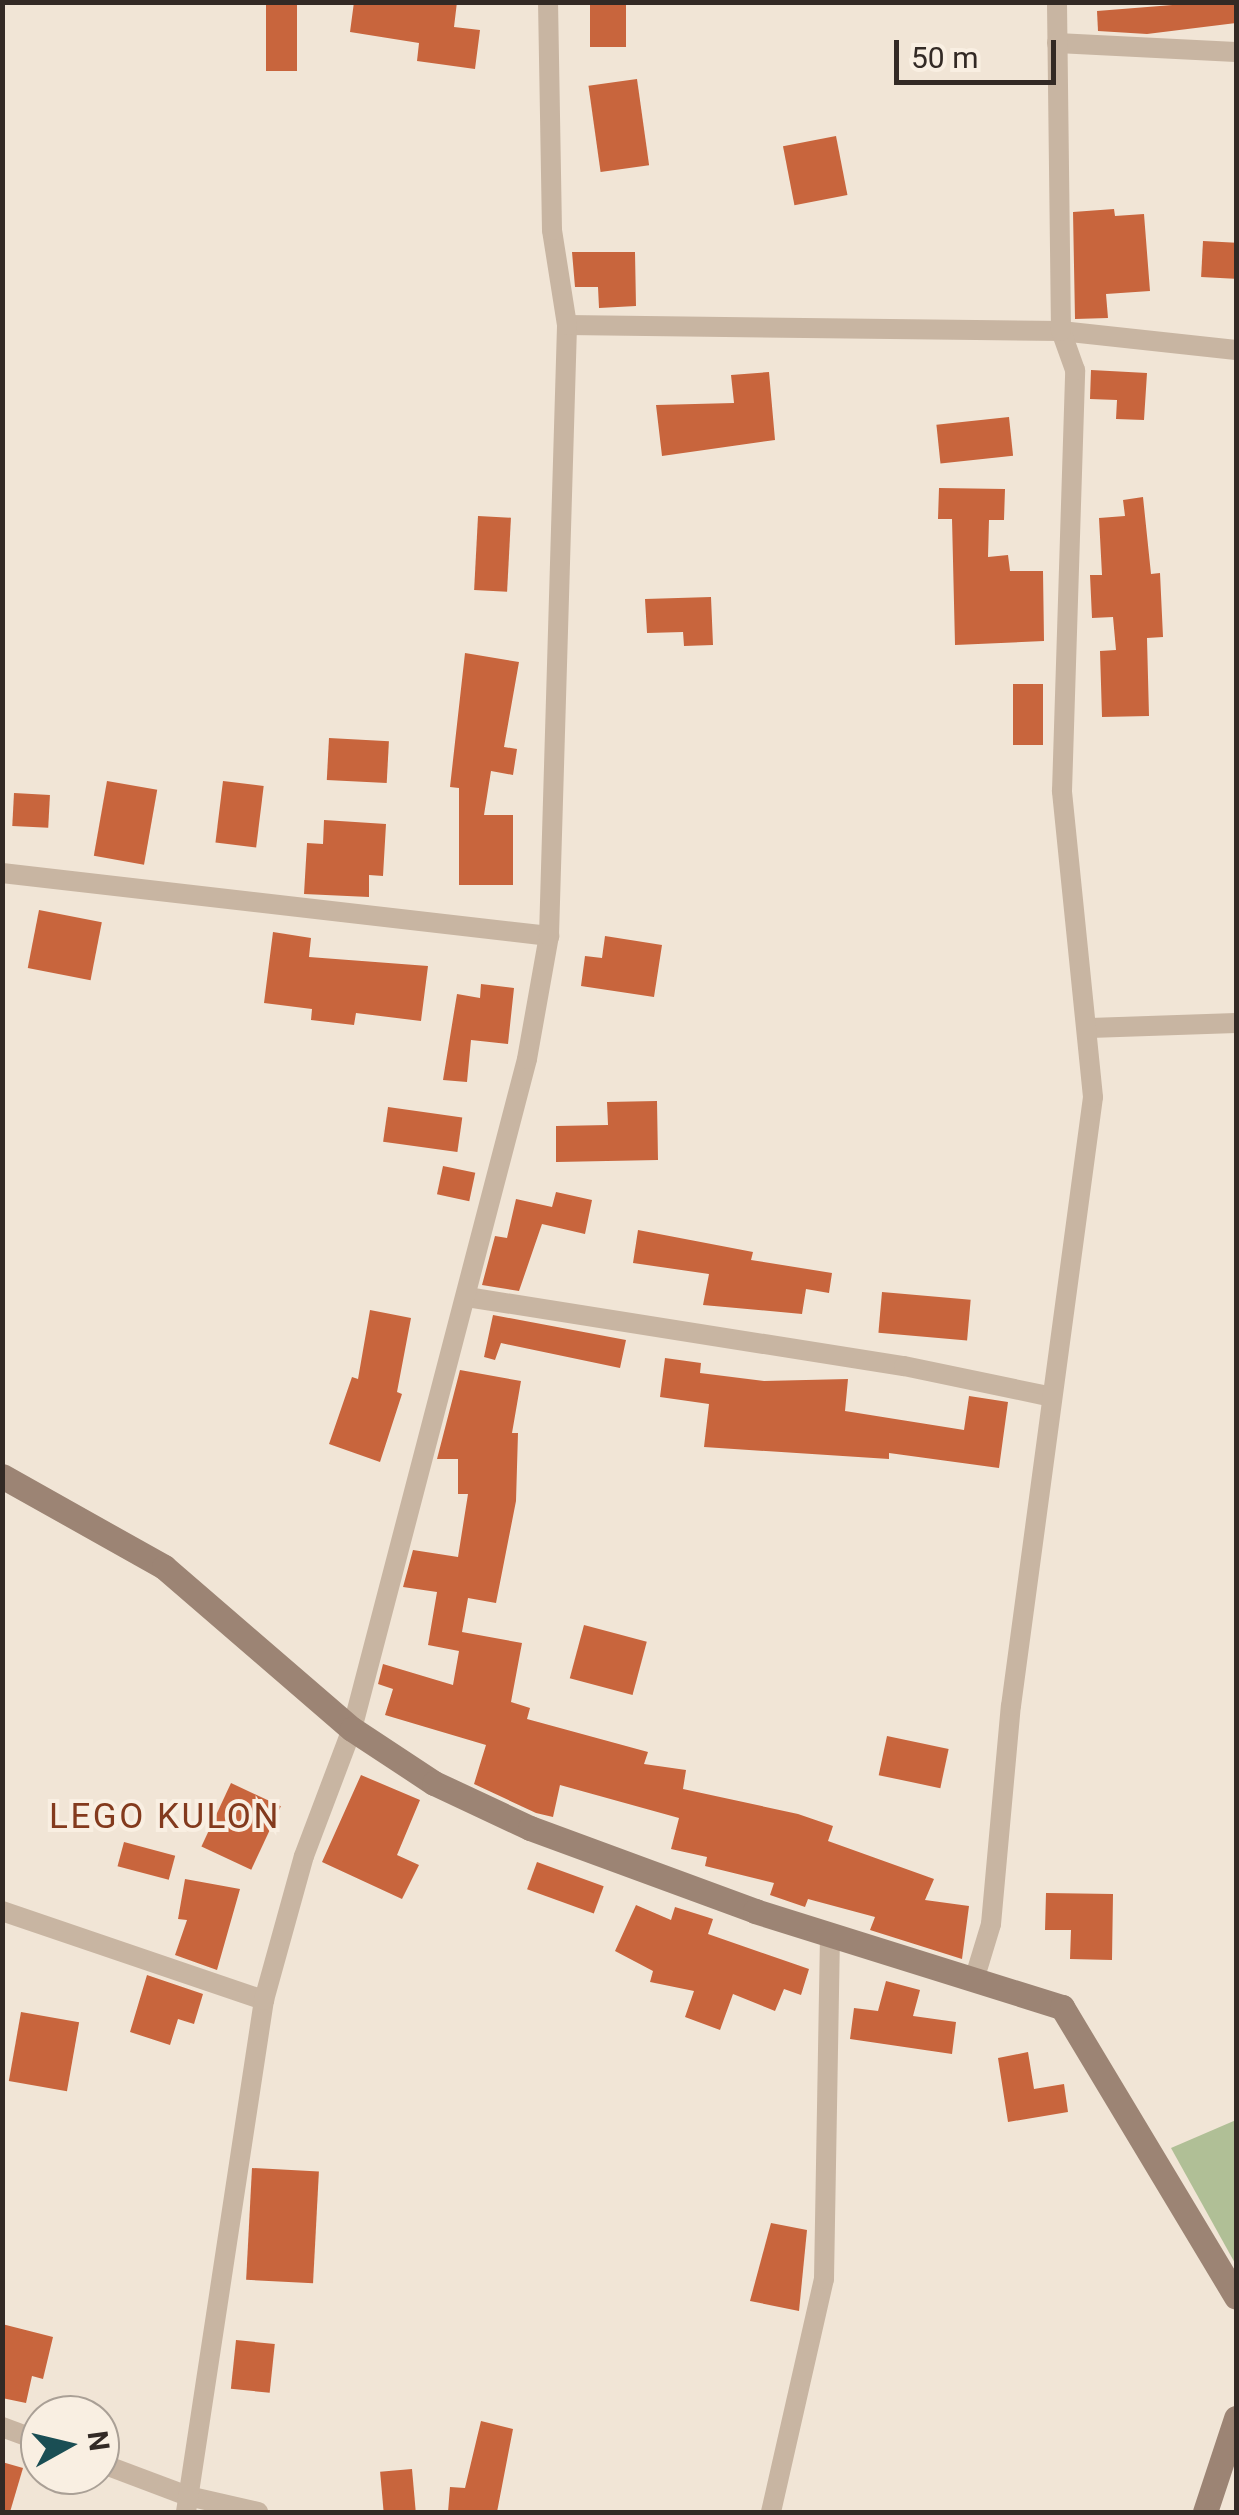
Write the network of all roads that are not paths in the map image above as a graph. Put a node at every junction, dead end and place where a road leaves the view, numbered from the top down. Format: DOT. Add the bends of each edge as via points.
graph roads {
  1 [pos="548,2"];
  2 [pos="1057,2"];
  3 [pos="1057,43"];
  4 [pos="1236,52"];
  5 [pos="567,325"];
  6 [pos="1062,331"];
  7 [pos="1236,350"];
  8 [pos="2,873"];
  9 [pos="549,936"];
  10 [pos="1236,1023"];
  11 [pos="1090,1028"];
  12 [pos="467,1297"];
  13 [pos="1052,1397"];
  14 [pos="2,1476"];
  15 [pos="352,1728"];
  16 [pos="2,1911"];
  17 [pos="830,1935"];
  18 [pos="974,1980"];
  19 [pos="264,2000"];
  20 [pos="1236,2296"];
  21 [pos="1236,2418"];
  22 [pos="120,2472"];
  23 [pos="187,2504"];
  24 [pos="258,2512"];
  25 [pos="772,2512"];
  26 [pos="1205,2512"];
  1 -- 5 [label="street" via="552,230"];
  2 -- 3 [label="street"];
  3 -- 4 [label="street"];
  3 -- 6 [label="street"];
  5 -- 6 [label="street"];
  5 -- 9 [label="street"];
  6 -- 7 [label="street"];
  6 -- 11 [label="street" via="1075,370 1062,792"];
  8 -- 9 [label="street"];
  9 -- 12 [label="street" via="527,1059"];
  10 -- 11 [label="street"];
  11 -- 13 [label="street" via="1088,1154"];
  12 -- 13 [label="street" via="904,1366"];
  12 -- 15 [label="street"];
  13 -- 18 [label="street" via="991,1924"];
  14 -- 15 [label="street" via="164,1567"];
  15 -- 17 [label="street" via="434,1784 530,1828"];
  15 -- 19 [label="street" via="304,1856"];
  16 -- 19 [label="street"];
  17 -- 18 [label="street"];
  17 -- 25 [label="street" via="824,2278"];
  18 -- 20 [label="street" via="1069,2012"];
  19 -- 23 [label="street"];
  21 -- 26 [label="street"];
  22 -- 23 [label="street"];
  23 -- 24 [label="street"];
}
